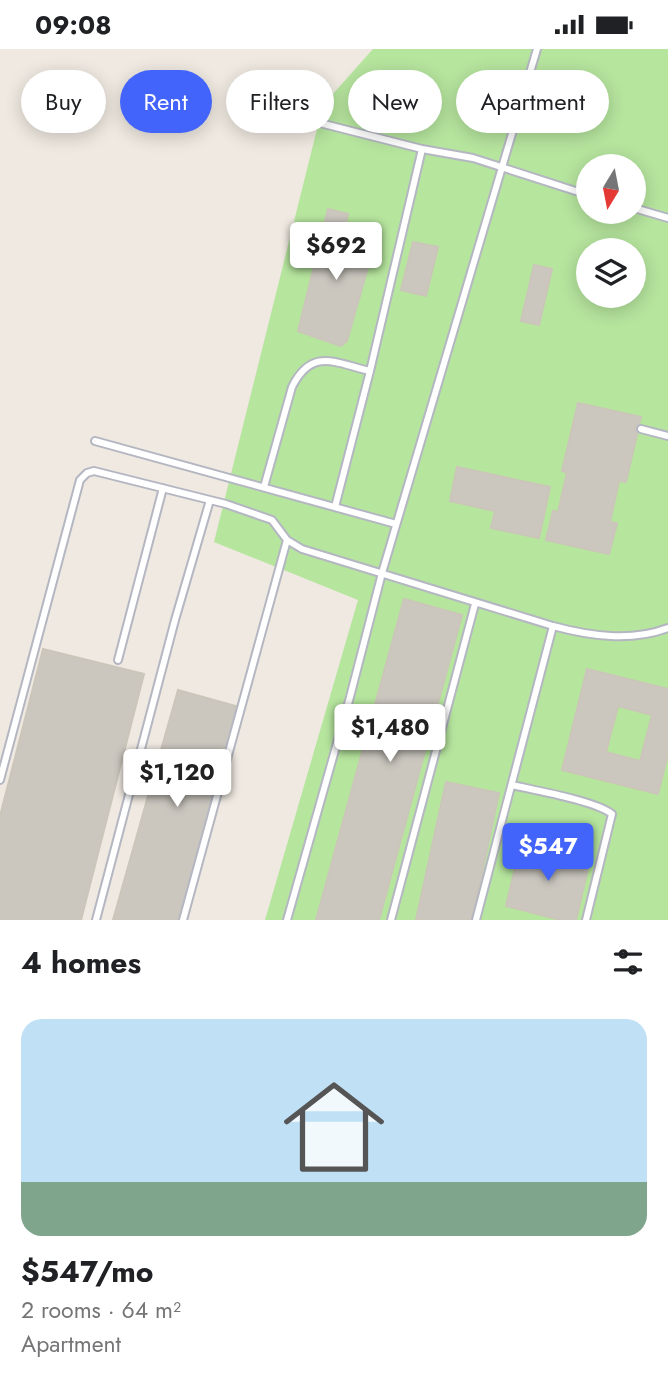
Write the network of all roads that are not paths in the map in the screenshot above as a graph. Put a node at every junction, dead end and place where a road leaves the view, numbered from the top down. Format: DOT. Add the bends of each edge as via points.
graph roads {
  1 [pos="537,49"];
  2 [pos="334,127"];
  3 [pos="422,149"];
  4 [pos="501,167"];
  5 [pos="576,191"];
  6 [pos="646,212"];
  7 [pos="668,218"];
  8 [pos="370,371"];
  9 [pos="641,429"];
  10 [pos="668,436"];
  11 [pos="94,441"];
  12 [pos="264,487"];
  13 [pos="163,488"];
  14 [pos="210,500"];
  15 [pos="335,507"];
  16 [pos="396,524"];
  17 [pos="287,540"];
  18 [pos="382,573"];
  19 [pos="475,604"];
  20 [pos="553,626"];
  21 [pos="668,628"];
  22 [pos="118,660"];
  23 [pos="0,780"];
  24 [pos="512,785"];
  25 [pos="96,920"];
  26 [pos="183,920"];
  27 [pos="287,920"];
  28 [pos="391,920"];
  29 [pos="476,920"];
  30 [pos="586,920"];
  1 -- 4 [label="lane"];
  2 -- 3 [label="lane"];
  3 -- 4 [label="lane"];
  3 -- 8 [label="lane"];
  4 -- 5 [label="lane"];
  4 -- 16 [label="lane"];
  6 -- 7 [label="lane"];
  8 -- 12 [label="lane" via="322,360 299,372"];
  8 -- 15 [label="lane"];
  9 -- 10 [label="lane"];
  11 -- 12 [label="lane"];
  12 -- 15 [label="lane"];
  13 -- 14 [label="lane"];
  13 -- 22 [label="lane"];
  13 -- 23 [label="lane" via="94,471 80,480"];
  14 -- 17 [label="lane" via="272,520"];
  14 -- 25 [label="lane"];
  15 -- 16 [label="lane"];
  16 -- 18 [label="lane"];
  17 -- 18 [label="lane" via="311,553"];
  17 -- 26 [label="lane"];
  18 -- 19 [label="lane"];
  18 -- 27 [label="lane"];
  19 -- 20 [label="lane"];
  19 -- 28 [label="lane"];
  20 -- 21 [label="lane" via="616,637"];
  20 -- 24 [label="lane"];
  24 -- 29 [label="lane"];
  24 -- 30 [label="lane" via="612,814"];
}
